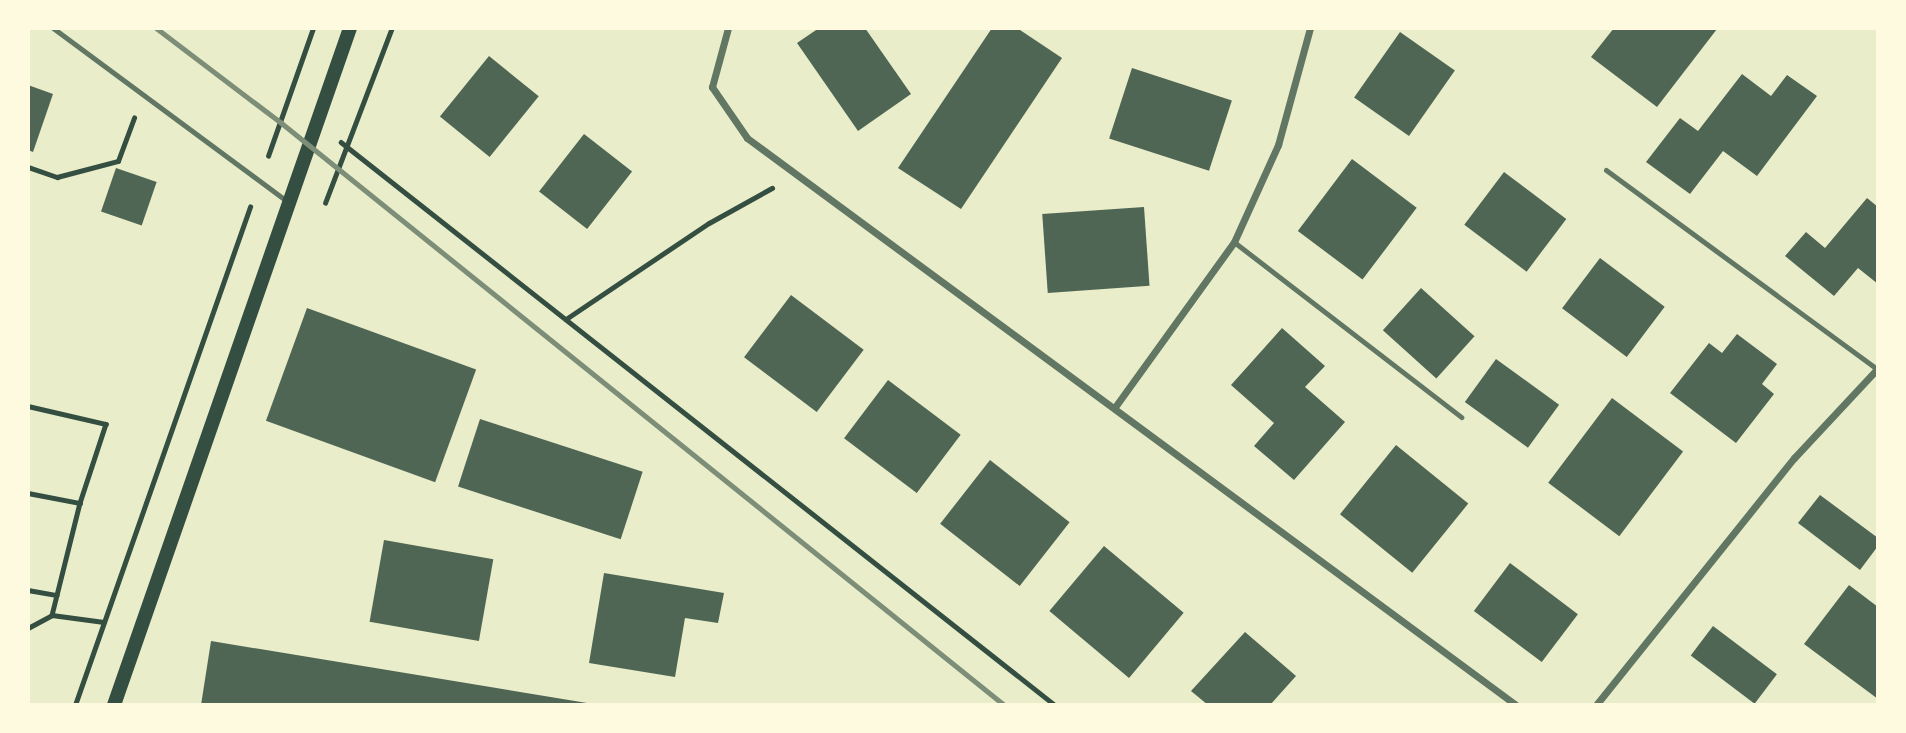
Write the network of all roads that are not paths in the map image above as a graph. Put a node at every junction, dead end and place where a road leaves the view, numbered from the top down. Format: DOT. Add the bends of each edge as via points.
graph roads {
  1 [pos="53,28"];
  2 [pos="350,28"];
  3 [pos="728,28"];
  4 [pos="1310,28"];
  5 [pos="1606,170"];
  6 [pos="288,202"];
  7 [pos="1234,242"];
  8 [pos="1877,368"];
  9 [pos="1115,407"];
  10 [pos="1461,417"];
  11 [pos="114,705"];
  12 [pos="1516,705"];
  13 [pos="1596,705"];
  1 -- 6 [label="lane"];
  2 -- 6 [label="main road"];
  3 -- 9 [label="street" via="712,87 747,138"];
  4 -- 7 [label="street" via="1278,145"];
  5 -- 8 [label="lane"];
  6 -- 11 [label="main road"];
  7 -- 9 [label="street"];
  7 -- 10 [label="lane"];
  8 -- 13 [label="street" via="1794,457"];
  9 -- 12 [label="street"];
}
